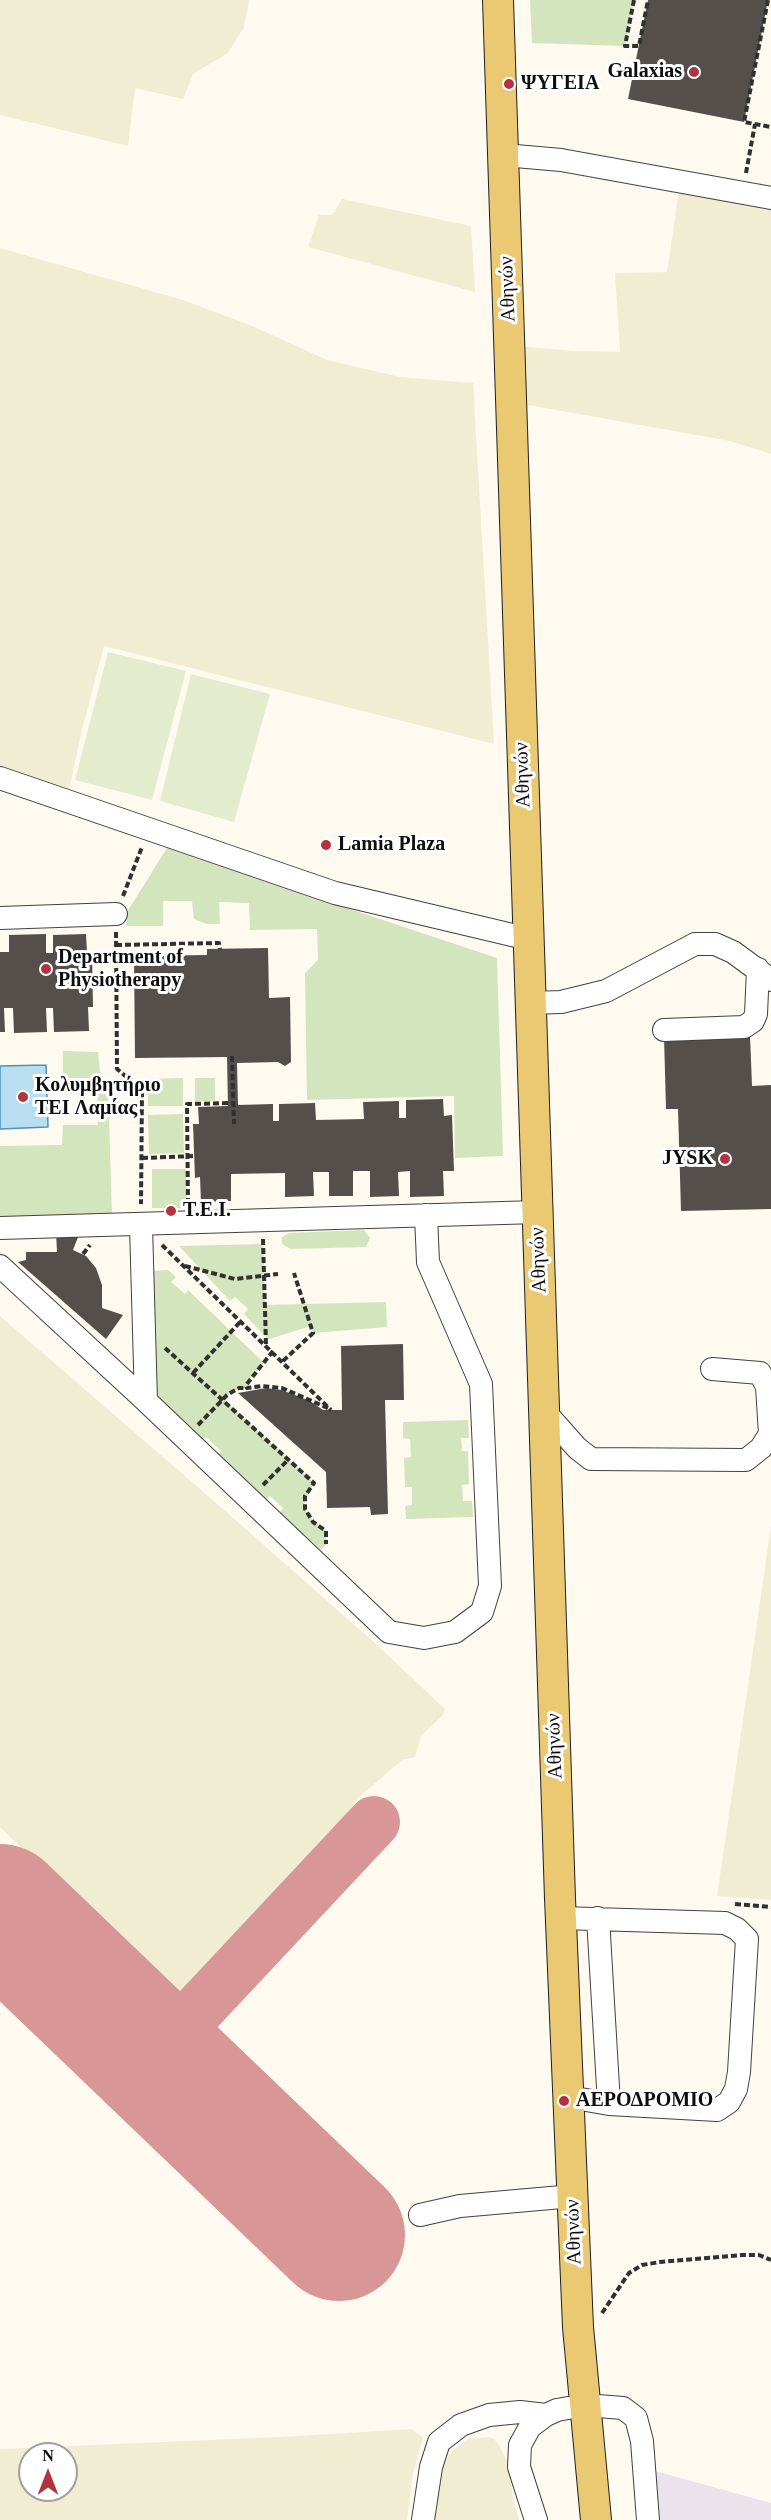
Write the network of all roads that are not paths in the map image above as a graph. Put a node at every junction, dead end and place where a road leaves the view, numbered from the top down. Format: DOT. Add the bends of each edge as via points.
graph roads {
  1 [pos="498,0"];
  2 [pos="504,155"];
  3 [pos="771,198"];
  4 [pos="0,778"];
  5 [pos="116,914"];
  6 [pos="0,918"];
  7 [pos="529,939"];
  8 [pos="764,974"];
  9 [pos="529,1004"];
  10 [pos="664,1030"];
  11 [pos="537,1212"];
  12 [pos="426,1215"];
  13 [pos="141,1226"];
  14 [pos="0,1228"];
  15 [pos="0,1266"];
  16 [pos="712,1369"];
  17 [pos="146,1401"];
  18 [pos="545,1412"];
  19 [pos="561,1918"];
  20 [pos="598,1918"];
  21 [pos="569,2097"];
  22 [pos="609,2104"];
  23 [pos="573,2196"];
  24 [pos="420,2215"];
  25 [pos="585,2405"];
  26 [pos="546,2415"];
  27 [pos="423,2520"];
  28 [pos="536,2520"];
  29 [pos="596,2520"];
  30 [pos="648,2520"];
  1 -- 2 [label="main road, Αθηνών"];
  2 -- 3 [label="street" via="561,160"];
  2 -- 7 [label="main road, Αθηνών"];
  4 -- 7 [label="street" via="335,892"];
  5 -- 6 [label="street"];
  7 -- 9 [label="main road, Αθηνών"];
  8 -- 9 [label="street" via="715,944 694,944 606,991 561,1002"];
  8 -- 10 [label="street" via="756,1014 744,1027"];
  9 -- 11 [label="main road, Αθηνών"];
  11 -- 12 [label="street"];
  11 -- 18 [label="main road, Αθηνών"];
  12 -- 13 [label="street"];
  12 -- 17 [label="street" via="428,1262 481,1384 490,1586 482,1612 455,1632 424,1638 389,1632"];
  13 -- 14 [label="street"];
  13 -- 17 [label="street"];
  15 -- 17 [label="street"];
  16 -- 18 [label="street" via="760,1373 767,1387 770,1434 746,1460 591,1459"];
  18 -- 19 [label="main road, Αθηνών"];
  19 -- 20 [label="street"];
  19 -- 21 [label="main road, Αθηνών"];
  20 -- 22 [label="street"];
  20 -- 22 [label="street" via="725,1923 747,1940 739,2072 729,2102 717,2110"];
  21 -- 22 [label="street"];
  21 -- 23 [label="main road, Αθηνών"];
  23 -- 24 [label="street" via="471,2204"];
  23 -- 25 [label="main road, Αθηνών"];
  25 -- 26 [label="street"];
  25 -- 29 [label="main road, Αθηνών"];
  25 -- 30 [label="street" via="623,2408 636,2418 642,2441"];
  26 -- 27 [label="street" via="489,2415 461,2425 440,2442 431,2467"];
  26 -- 28 [label="street" via="530,2427 520,2445 523,2481"];
}
